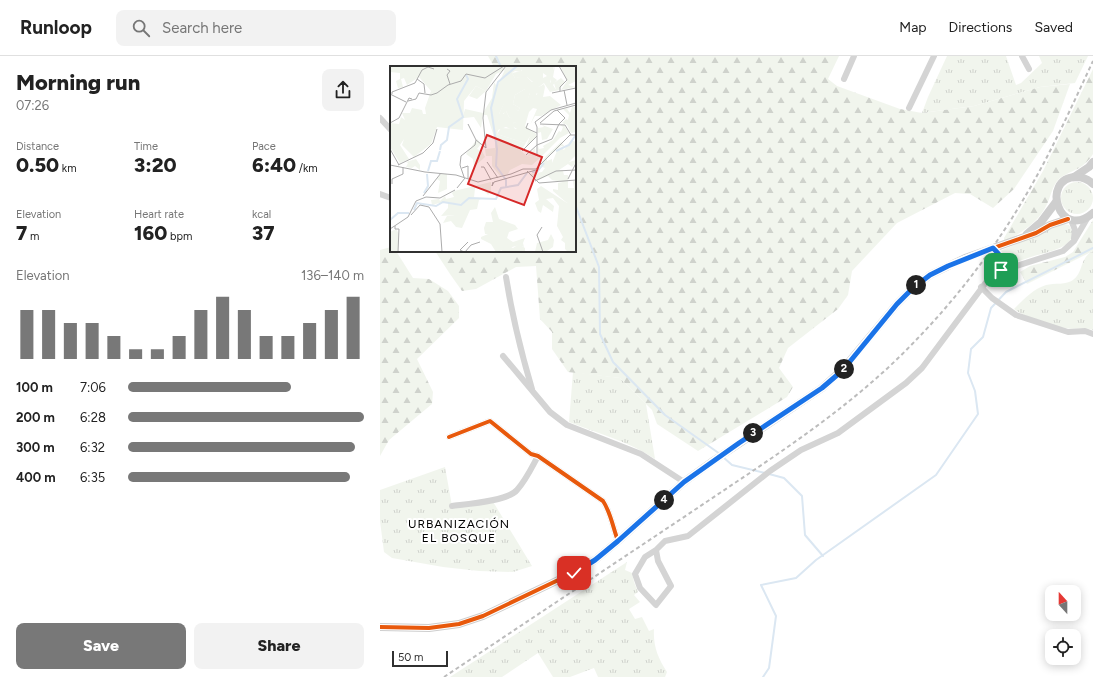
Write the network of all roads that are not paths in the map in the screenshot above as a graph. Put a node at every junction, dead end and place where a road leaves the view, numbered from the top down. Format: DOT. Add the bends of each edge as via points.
graph roads {
  1 [pos="854,56"];
  2 [pos="934,56"];
  3 [pos="1022,56"];
  4 [pos="1029,69"];
  5 [pos="844,79"];
  6 [pos="910,108"];
  7 [pos="380,118"];
  8 [pos="390,129"];
  9 [pos="1093,162"];
  10 [pos="1074,177"];
  11 [pos="1093,184"];
  12 [pos="380,194"];
  13 [pos="390,198"];
  14 [pos="1056,202"];
  15 [pos="1090,215"];
  16 [pos="1070,219"];
  17 [pos="1023,237"];
  18 [pos="1074,241"];
  19 [pos="993,248"];
  20 [pos="998,273"];
  21 [pos="506,277"];
  22 [pos="981,287"];
  23 [pos="1093,334"];
  24 [pos="503,356"];
  25 [pos="533,392"];
  26 [pos="449,437"];
  27 [pos="538,456"];
  28 [pos="684,482"];
  29 [pos="452,506"];
  30 [pos="618,541"];
  31 [pos="656,550"];
  32 [pos="380,626"];
  1 -- 5 [label="street"];
  2 -- 6 [label="street"];
  3 -- 4 [label="street"];
  7 -- 8 [label="street"];
  9 -- 10 [label="street"];
  10 -- 11 [label="street" via="1081,177"];
  10 -- 14 [label="street" via="1060,186"];
  12 -- 13 [label="street"];
  14 -- 16 [label="street" via="1063,215"];
  14 -- 17 [label="street" via="1042,222"];
  15 -- 16 [label="street"];
  15 -- 18 [label="street"];
  16 -- 17 [label="street"];
  16 -- 18 [label="street" via="1075,230"];
  17 -- 19 [label="street"];
  18 -- 20 [label="street" via="1063,251"];
  19 -- 20 [label="street" via="1002,260 1003,265"];
  19 -- 28 [label="street" via="930,275 897,304 843,370 822,388"];
  20 -- 22 [label="street"];
  21 -- 25 [label="street" via="521,355"];
  22 -- 23 [label="street" via="1016,315 1068,332 1085,331"];
  22 -- 31 [label="street" via="922,368 906,384 838,433 801,450 770,471 688,536 665,541"];
  24 -- 25 [label="street"];
  25 -- 28 [label="street" via="550,412 567,425 641,454"];
  26 -- 27 [label="street" via="490,421 531,454"];
  27 -- 29 [label="street" via="516,491 509,496"];
  27 -- 30 [label="street" via="603,501 609,511"];
  28 -- 30 [label="street"];
  30 -- 32 [label="street" via="574,573 483,616 459,624 429,628"];
  31 -- 31 [label="street" via="658,561 671,586 656,605 640,588 635,574 645,557"];
}
